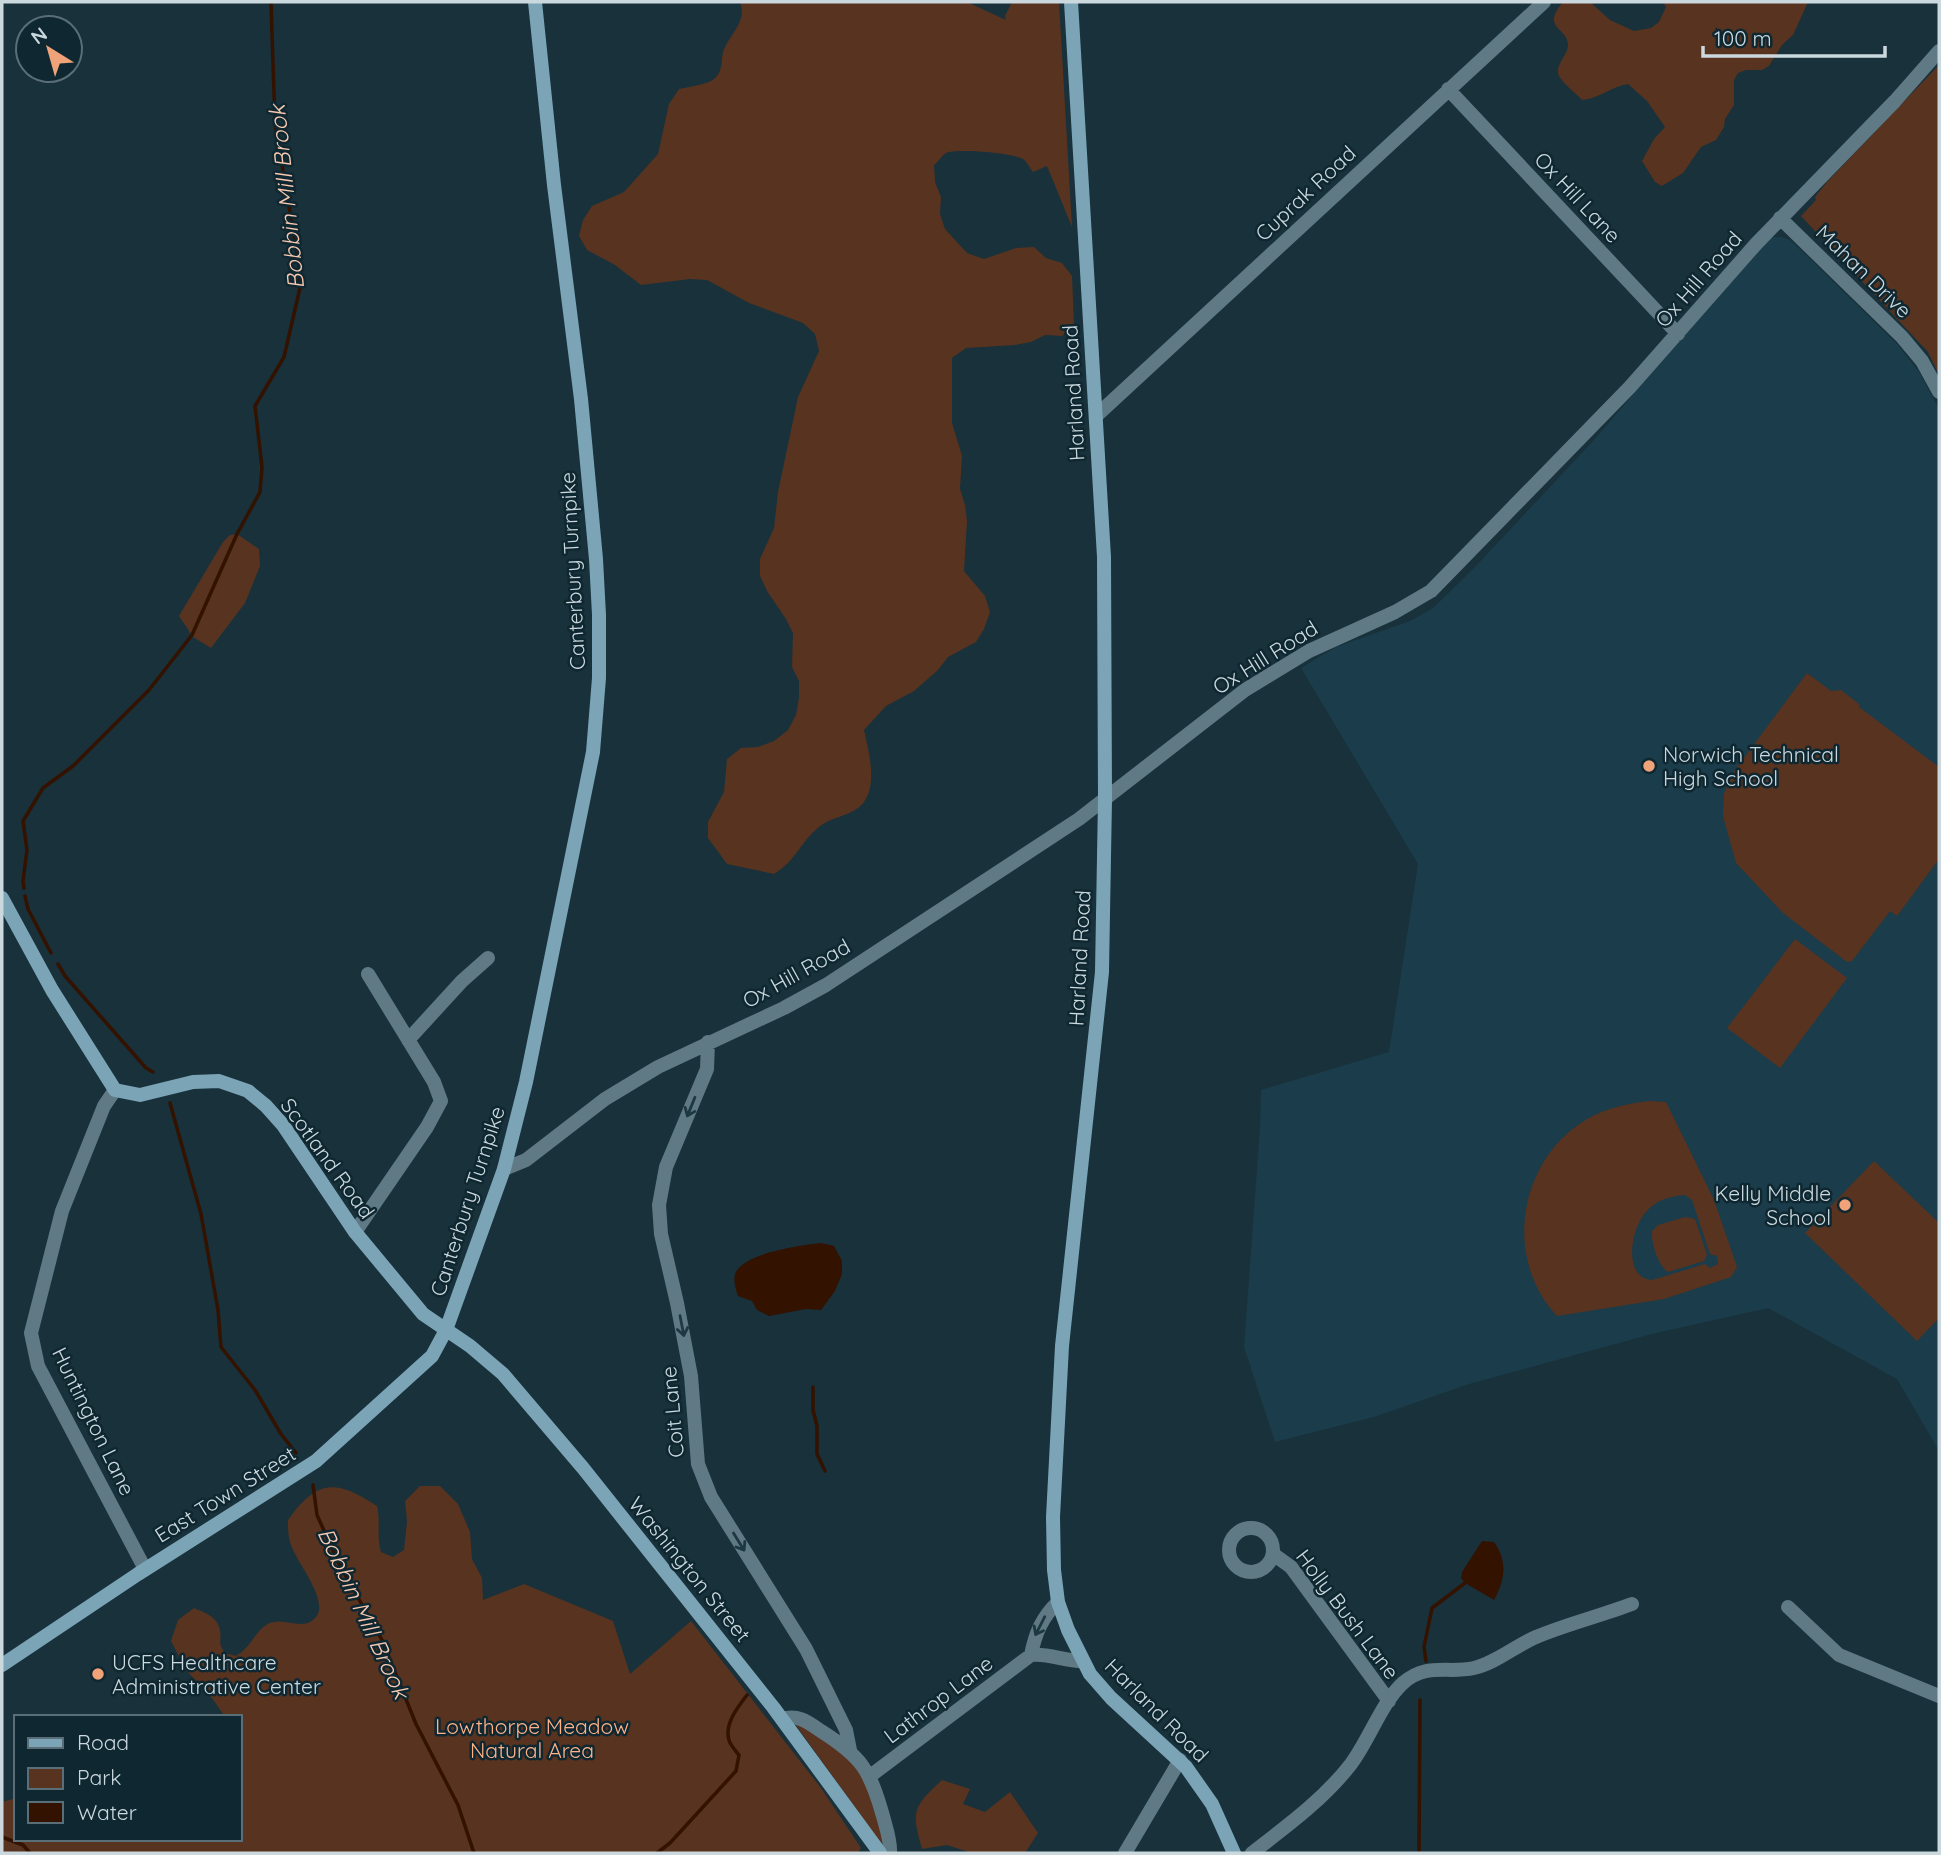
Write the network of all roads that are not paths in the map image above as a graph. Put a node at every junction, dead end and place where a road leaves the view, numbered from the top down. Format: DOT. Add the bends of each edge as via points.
graph roads {
  1 [pos="535,2"];
  2 [pos="1071,2"];
  3 [pos="1544,2"];
  4 [pos="1939,51"];
  5 [pos="1448,89"];
  6 [pos="1780,218"];
  7 [pos="1678,334"];
  8 [pos="1939,392"];
  9 [pos="1096,416"];
  10 [pos="1105,799"];
  11 [pos="2,898"];
  12 [pos="488,958"];
  13 [pos="368,974"];
  14 [pos="408,1040"];
  15 [pos="708,1042"];
  16 [pos="115,1090"];
  17 [pos="504,1169"];
  18 [pos="355,1232"];
  19 [pos="446,1331"];
  20 [pos="1273,1554"];
  21 [pos="145,1569"];
  22 [pos="1058,1602"];
  23 [pos="1632,1604"];
  24 [pos="1788,1607"];
  25 [pos="1031,1656"];
  26 [pos="1082,1661"];
  27 [pos="2,1665"];
  28 [pos="1939,1696"];
  29 [pos="1389,1701"];
  30 [pos="782,1719"];
  31 [pos="850,1751"];
  32 [pos="1180,1760"];
  33 [pos="870,1776"];
  34 [pos="880,1853"];
  35 [pos="890,1853"];
  36 [pos="1125,1853"];
  37 [pos="1234,1853"];
  38 [pos="1252,1853"];
  1 -- 17 [label="street, Canterbury Turnpike" via="581,399 596,559 599,678 593,752"];
  2 -- 9 [label="street, Harland Road"];
  3 -- 5 [label="street, Cuprak Road"];
  4 -- 6 [label="street, Ox Hill Road"];
  5 -- 7 [label="street, Ox Hill Lane"];
  5 -- 9 [label="street, Cuprak Road"];
  6 -- 7 [label="street, Ox Hill Road"];
  6 -- 8 [label="street, Mahan Drive" via="1895,329 1922,361"];
  7 -- 10 [label="street, Ox Hill Road" via="1432,591 1281,667 1235,697"];
  9 -- 10 [label="street, Harland Road" via="1104,556"];
  10 -- 15 [label="street, Ox Hill Road" via="826,985"];
  10 -- 22 [label="street, Harland Road" via="1102,972 1060,1374 1052,1544"];
  11 -- 16 [label="street" via="52,990"];
  12 -- 14 [label="street"];
  13 -- 14 [label="street"];
  14 -- 18 [label="street" via="437,1087 441,1103"];
  15 -- 17 [label="street, Ox Hill Road" via="658,1066 605,1099 526,1160"];
  15 -- 31 [label="street, Coit Lane, one-way" via="707,1069 666,1167 659,1214 691,1376 698,1464 711,1497 806,1649 846,1730"];
  16 -- 18 [label="street, Scotland Road" via="140,1095 193,1082 219,1081 248,1091 283,1125"];
  16 -- 21 [label="street, Huntington Lane" via="104,1106 62,1211 31,1333 38,1366"];
  17 -- 19 [label="street, Canterbury Turnpike"];
  18 -- 19 [label="street, Scotland Road" via="423,1314"];
  19 -- 21 [label="street, East Town Street" via="432,1356 316,1461"];
  19 -- 30 [label="street, Washington Street" via="503,1374"];
  20 -- 29 [label="street, Holly Bush Lane" via="1291,1567"];
  21 -- 27 [label="street, East Town Street"];
  22 -- 25 [label="street, one-way" via="1042,1621"];
  22 -- 26 [label="street, Harland Road"];
  23 -- 29 [label="street" via="1547,1633 1475,1668 1425,1671 1403,1683"];
  24 -- 28 [label="street" via="1839,1655"];
  25 -- 26 [label="street"];
  25 -- 33 [label="street, Lathrop Lane"];
  26 -- 32 [label="street, Harland Road" via="1103,1689"];
  29 -- 38 [label="street" via="1335,1783"];
  30 -- 31 [label="street" via="799,1717"];
  30 -- 34 [label="street, Washington Street"];
  31 -- 33 [label="street"];
  32 -- 36 [label="street"];
  32 -- 37 [label="street, Harland Road" via="1212,1804"];
  33 -- 35 [label="street"];
}
